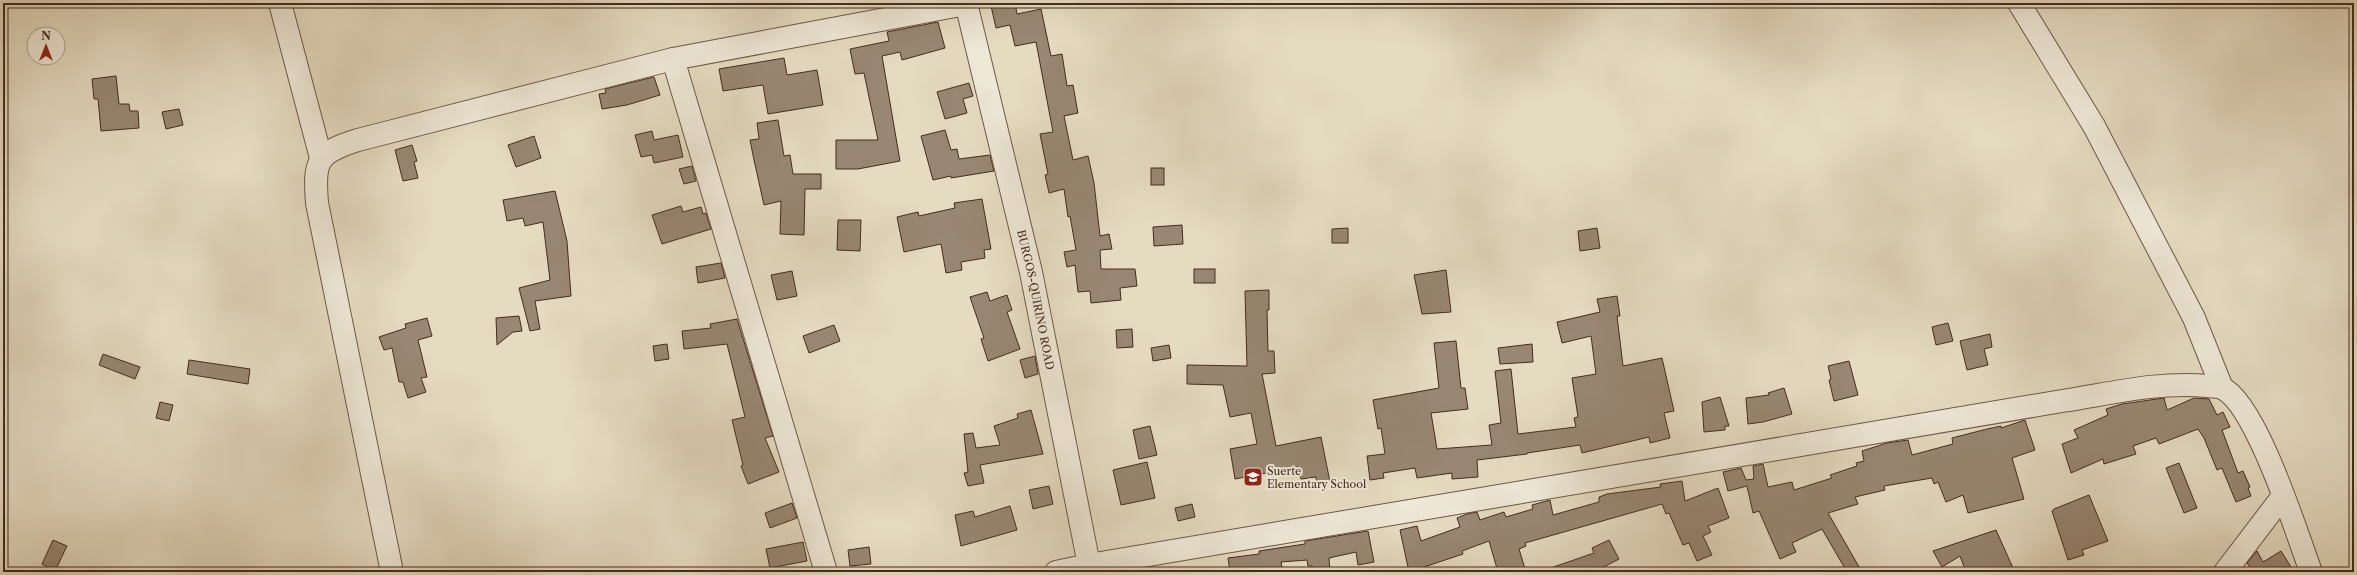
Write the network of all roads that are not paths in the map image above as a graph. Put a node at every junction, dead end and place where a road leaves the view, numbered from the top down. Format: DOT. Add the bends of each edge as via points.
graph roads {
  1 [pos="280,3"];
  2 [pos="2019,3"];
  3 [pos="966,4"];
  4 [pos="673,59"];
  5 [pos="321,158"];
  6 [pos="2222,388"];
  7 [pos="2283,496"];
  8 [pos="1089,565"];
  9 [pos="392,572"];
  10 [pos="826,572"];
  11 [pos="1056,572"];
  12 [pos="2225,572"];
  13 [pos="2311,572"];
  1 -- 5 [label="street"];
  2 -- 6 [label="street" via="2094,126 2194,318"];
  3 -- 4 [label="street"];
  3 -- 8 [label="street, BURGOS-QUIRINO ROAD" via="1031,272"];
  4 -- 5 [label="street" via="334,147"];
  4 -- 10 [label="street"];
  5 -- 9 [label="street" via="315,175 317,204"];
  6 -- 7 [label="street" via="2235,399 2252,422"];
  6 -- 8 [label="street" via="2192,385 2152,388 2062,401"];
  7 -- 12 [label="street"];
  7 -- 13 [label="street"];
  8 -- 11 [label="street"];
}
